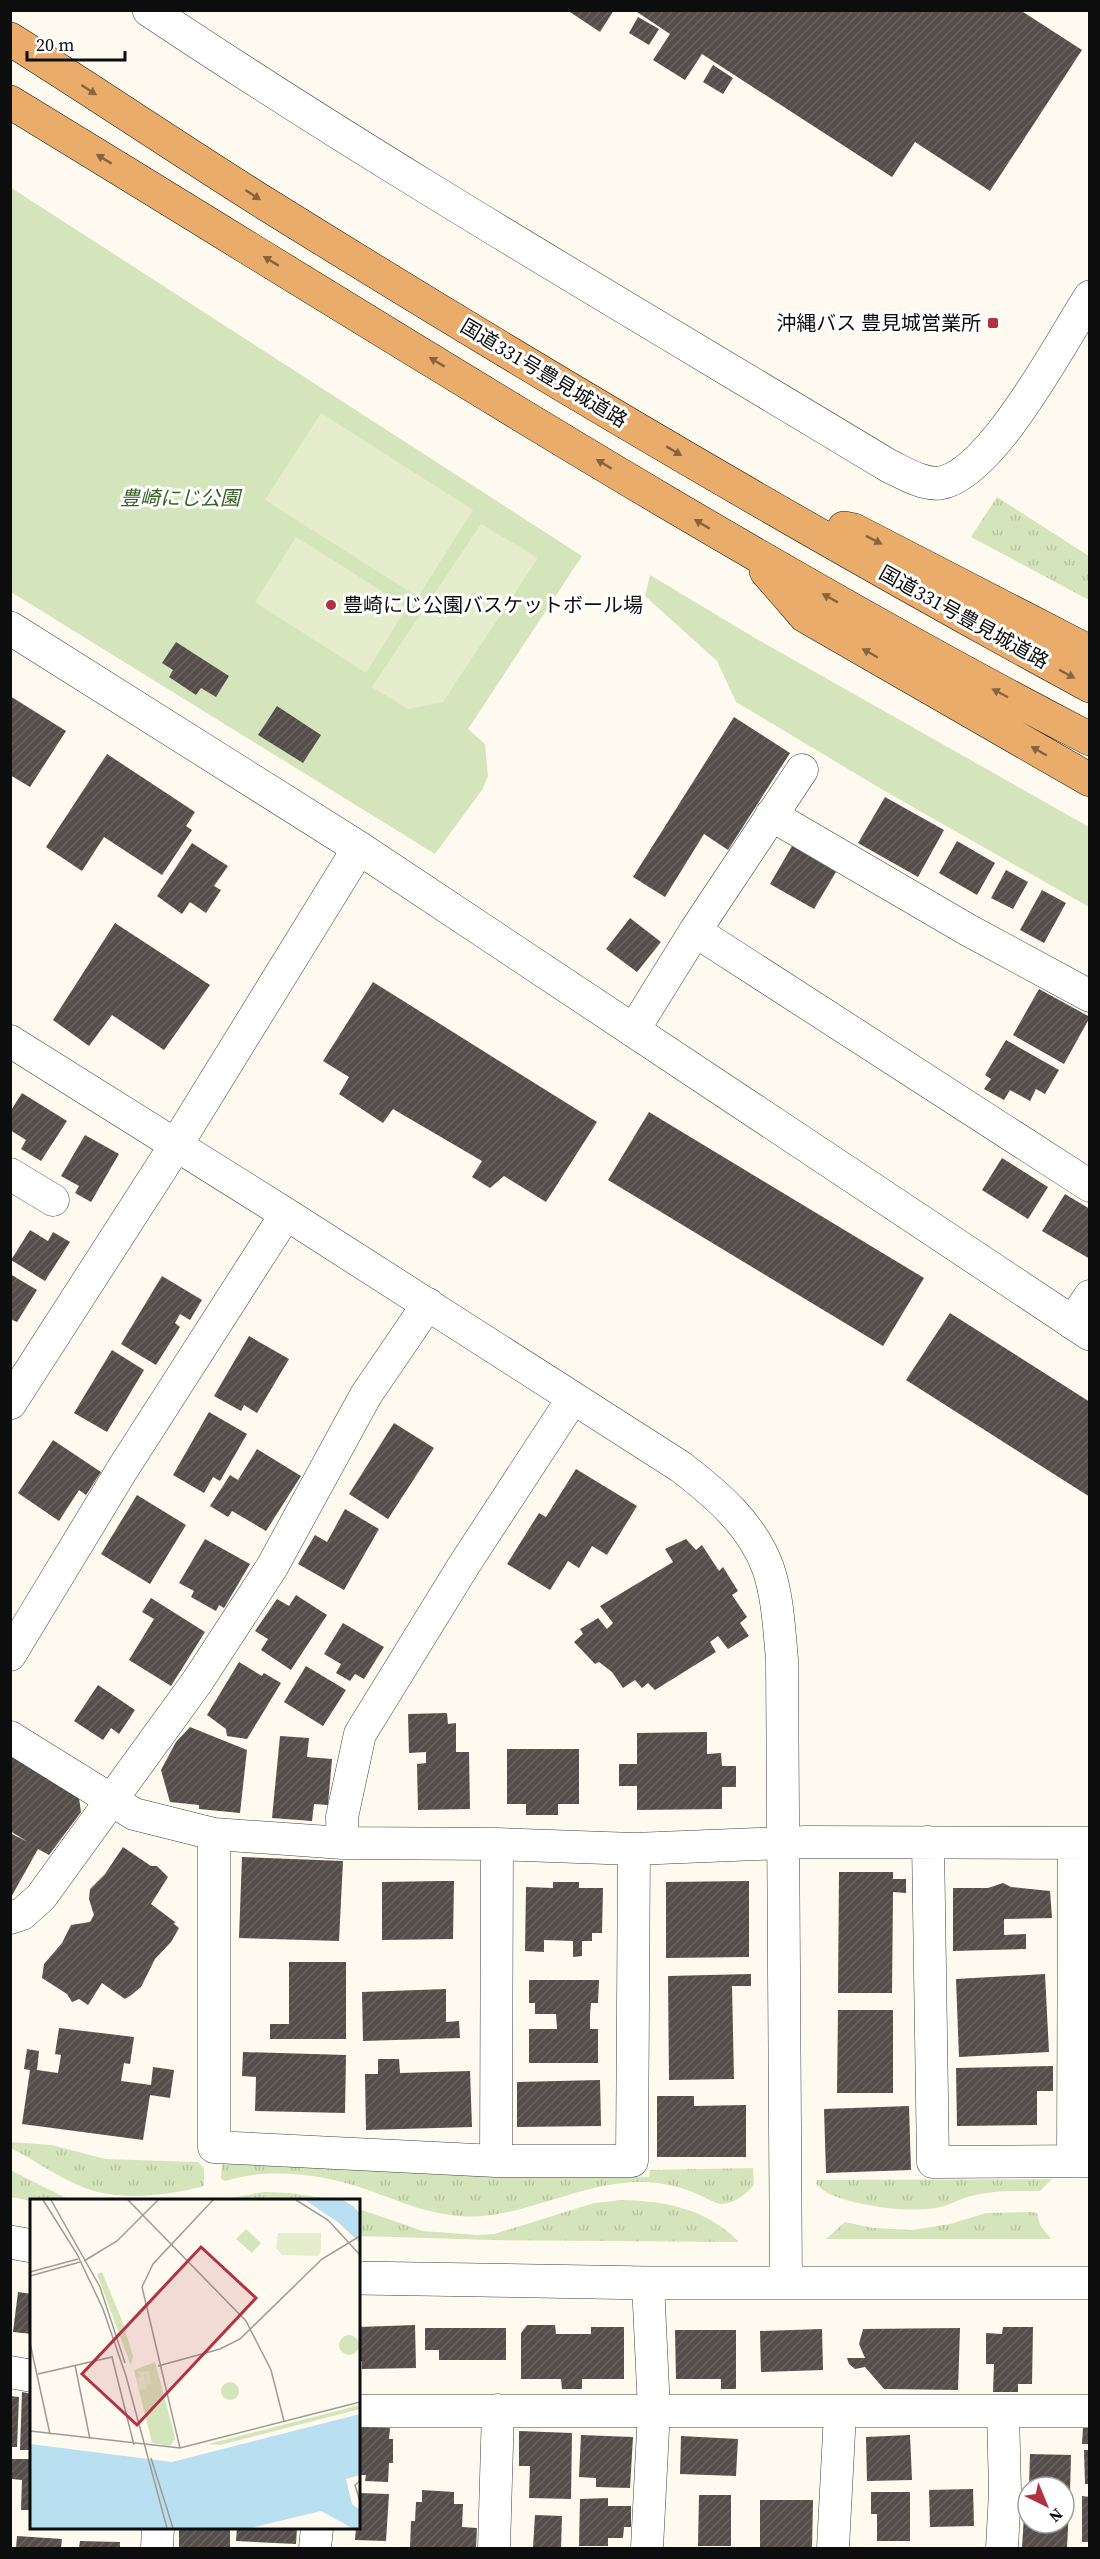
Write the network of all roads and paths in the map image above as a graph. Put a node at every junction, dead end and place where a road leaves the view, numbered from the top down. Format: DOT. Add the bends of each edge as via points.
graph roads {
  1 [pos="149,10"];
  2 [pos="10,39"];
  3 [pos="10,102"];
  4 [pos="1089,297"];
  5 [pos="778,513"];
  6 [pos="751,553"];
  7 [pos="10,628"];
  8 [pos="1089,652"];
  9 [pos="1089,686"];
  10 [pos="1089,739"];
  11 [pos="802,770"];
  12 [pos="1089,780"];
  13 [pos="771,815"];
  14 [pos="359,848"];
  15 [pos="695,931"];
  16 [pos="1089,996"];
  17 [pos="633,1031"];
  18 [pos="10,1041"];
  19 [pos="176,1145"];
  20 [pos="10,1174"];
  21 [pos="1089,1186"];
  22 [pos="53,1200"];
  23 [pos="286,1214"];
  24 [pos="1089,1296"];
  25 [pos="428,1304"];
  26 [pos="1081,1328"];
  27 [pos="16,1382"];
  28 [pos="573,1398"];
  29 [pos="10,1655"];
  30 [pos="10,1737"];
  31 [pos="110,1800"];
  32 [pos="214,1834"];
  33 [pos="928,1842"];
  34 [pos="343,1843"];
  35 [pos="783,1843"];
  36 [pos="1082,1843"];
  37 [pos="497,1844"];
  38 [pos="634,1849"];
  39 [pos="10,1918"];
  40 [pos="496,2161"];
  41 [pos="1082,2161"];
  42 [pos="10,2242"];
  43 [pos="30,2246"];
  44 [pos="360,2278"];
  45 [pos="648,2283"];
  46 [pos="786,2283"];
  47 [pos="1089,2283"];
  48 [pos="10,2372"];
  49 [pos="30,2376"];
  50 [pos="498,2410"];
  51 [pos="654,2410"];
  52 [pos="360,2411"];
  53 [pos="1003,2411"];
  54 [pos="1089,2411"];
  55 [pos="840,2413"];
  56 [pos="158,2529"];
  57 [pos="317,2529"];
  58 [pos="157,2548"];
  59 [pos="315,2548"];
  60 [pos="494,2548"];
  61 [pos="647,2548"];
  62 [pos="833,2548"];
  63 [pos="1002,2548"];
  1 -- 4 [label="street" via="270,91 495,229 889,466 924,481 941,483 966,471 1008,427"];
  2 -- 5 [label="highway, 国道331号豊見城道路, one-way" via="275,209"];
  6 -- 3 [label="highway, one-way"];
  5 -- 8 [label="highway, one-way" via="854,530"];
  5 -- 9 [label="highway, 国道331号豊見城道路, one-way"];
  10 -- 6 [label="highway, one-way"];
  12 -- 6 [label="highway, one-way" via="805,616"];
  7 -- 14 [label="street"];
  11 -- 13 [label="street"];
  13 -- 15 [label="street"];
  13 -- 16 [label="street"];
  14 -- 17 [label="street"];
  14 -- 19 [label="street"];
  15 -- 17 [label="street"];
  15 -- 21 [label="street"];
  17 -- 26 [label="street"];
  18 -- 19 [label="street"];
  19 -- 23 [label="street"];
  19 -- 27 [label="street"];
  20 -- 22 [label="street"];
  23 -- 25 [label="street"];
  23 -- 29 [label="street" via="122,1470"];
  24 -- 26 [label="street"];
  25 -- 28 [label="street"];
  25 -- 31 [label="street" via="366,1395 272,1567 197,1682"];
  28 -- 34 [label="street" via="360,1734 342,1817"];
  28 -- 35 [label="street" via="681,1467 717,1495 748,1530 767,1567 782,1659"];
  30 -- 31 [label="street"];
  31 -- 32 [label="street" via="134,1814"];
  31 -- 39 [label="street" via="41,1897 22,1914"];
  32 -- 34 [label="street"];
  32 -- 40 [label="street" via="214,2147"];
  33 -- 35 [label="street"];
  33 -- 36 [label="street"];
  33 -- 41 [label="street" via="933,2162"];
  34 -- 37 [label="street"];
  35 -- 38 [label="street"];
  35 -- 46 [label="street"];
  36 -- 41 [label="street"];
  37 -- 38 [label="street"];
  37 -- 40 [label="street"];
  38 -- 40 [label="street" via="632,2161"];
  42 -- 43 [label="street"];
  44 -- 45 [label="street"];
  45 -- 46 [label="street"];
  45 -- 51 [label="street"];
  46 -- 47 [label="street"];
  48 -- 49 [label="street"];
  50 -- 51 [label="street"];
  50 -- 52 [label="street"];
  50 -- 60 [label="street"];
  51 -- 55 [label="street"];
  51 -- 61 [label="street"];
  53 -- 54 [label="street"];
  53 -- 55 [label="street"];
  53 -- 63 [label="street"];
  55 -- 62 [label="street"];
  56 -- 58 [label="street"];
  57 -- 59 [label="street"];
}
